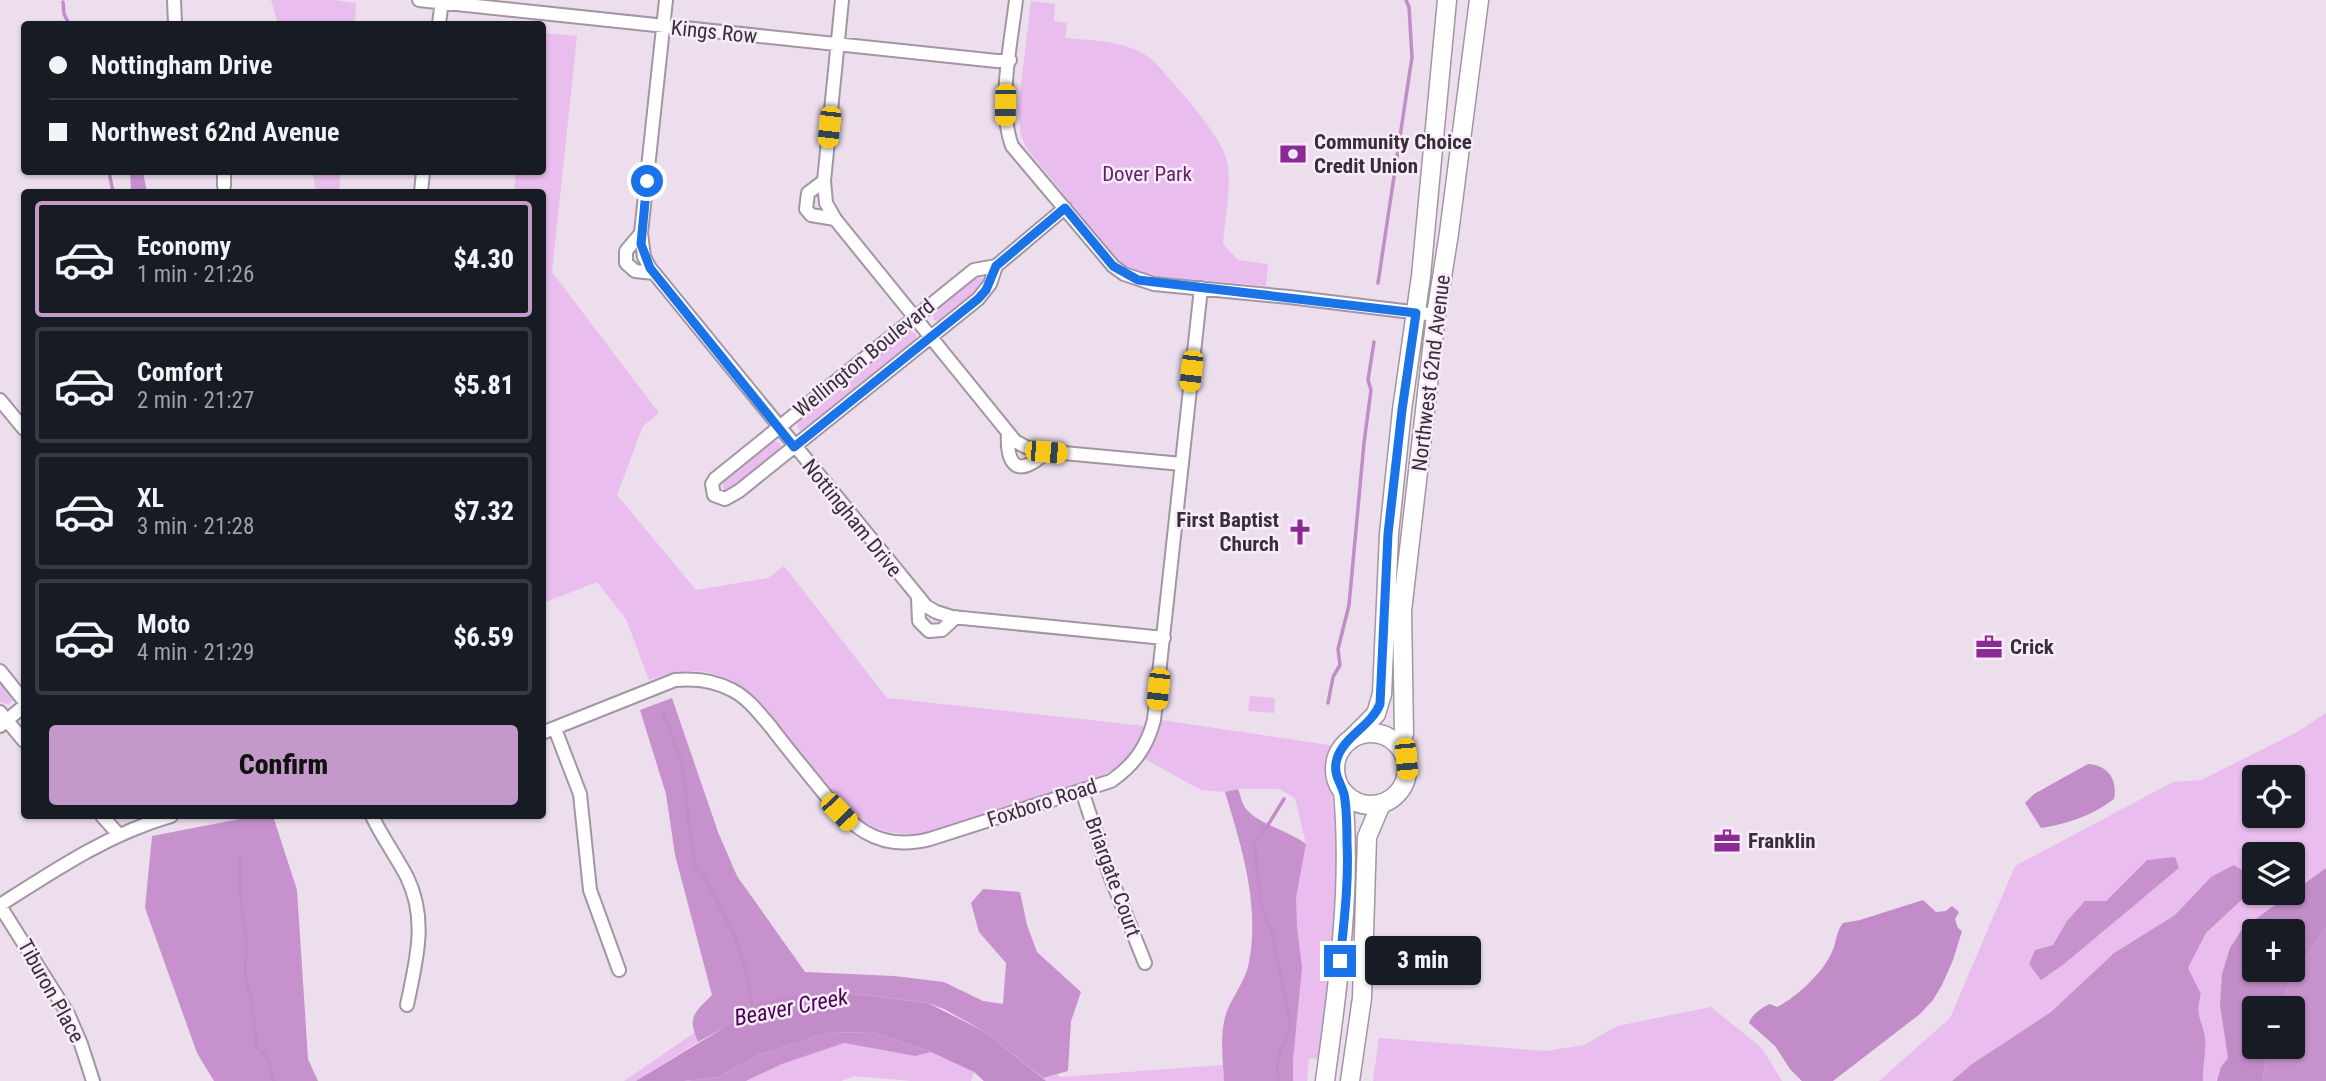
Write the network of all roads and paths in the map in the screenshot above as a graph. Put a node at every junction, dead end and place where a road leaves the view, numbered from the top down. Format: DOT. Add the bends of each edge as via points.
graph roads {
  1 [pos="174,0"];
  2 [pos="419,0"];
  3 [pos="666,0"];
  4 [pos="842,0"];
  5 [pos="1016,0"];
  6 [pos="1447,0"];
  7 [pos="1479,0"];
  8 [pos="441,1"];
  9 [pos="175,21"];
  10 [pos="439,21"];
  11 [pos="663,26"];
  12 [pos="838,46"];
  13 [pos="1010,60"];
  14 [pos="224,175"];
  15 [pos="824,181"];
  16 [pos="224,186"];
  17 [pos="1065,208"];
  18 [pos="835,219"];
  19 [pos="641,233"];
  20 [pos="996,266"];
  21 [pos="654,273"];
  22 [pos="1201,288"];
  23 [pos="1416,313"];
  24 [pos="1436,315"];
  25 [pos="914,316"];
  26 [pos="930,337"];
  27 [pos="0,400"];
  28 [pos="21,425"];
  29 [pos="778,428"];
  30 [pos="1007,433"];
  31 [pos="794,447"];
  32 [pos="1046,452"];
  33 [pos="1182,464"];
  34 [pos="918,598"];
  35 [pos="956,617"];
  36 [pos="1164,638"];
  37 [pos="0,671"];
  38 [pos="21,699"];
  39 [pos="21,705"];
  40 [pos="2,719"];
  41 [pos="549,731"];
  42 [pos="21,738"];
  43 [pos="1349,741"];
  44 [pos="1400,746"];
  45 [pos="1082,791"];
  46 [pos="1343,792"];
  47 [pos="1381,804"];
  48 [pos="105,819"];
  49 [pos="162,819"];
  50 [pos="374,819"];
  51 [pos="119,835"];
  52 [pos="0,906"];
  53 [pos="1145,963"];
  54 [pos="620,970"];
  55 [pos="407,1005"];
  56 [pos="93,1081"];
  57 [pos="1325,1081"];
  58 [pos="1350,1081"];
  1 -- 9 [label="street"];
  2 -- 8 [label="street, Kings Row"];
  3 -- 11 [label="street, Nottingham Drive"];
  4 -- 12 [label="street"];
  5 -- 13 [label="street"];
  6 -- 23 [label="street, Northwest 62nd Avenue"];
  7 -- 24 [label="street, Northwest 62nd Avenue"];
  8 -- 10 [label="street"];
  8 -- 11 [label="street, Kings Row"];
  11 -- 12 [label="street, Kings Row"];
  11 -- 19 [label="street, Nottingham Drive"];
  12 -- 13 [label="street, Kings Row"];
  12 -- 15 [label="street"];
  13 -- 17 [label="street" via="1007,134"];
  14 -- 16 [label="street"];
  15 -- 18 [label="street" via="826,204"];
  15 -- 18 [label="street" via="808,193 807,209 811,215"];
  17 -- 20 [label="street, Wellington Boulevard"];
  17 -- 22 [label="street" via="1101,254 1124,274 1154,284"];
  18 -- 25 [label="street"];
  19 -- 21 [label="street, Nottingham Drive" via="644,257"];
  19 -- 21 [label="street, Nottingham Drive" via="626,251 626,263 635,271"];
  20 -- 25 [label="street, Wellington Boulevard" via="974,270"];
  20 -- 26 [label="street, Wellington Boulevard" via="986,290"];
  21 -- 29 [label="street, Nottingham Drive"];
  22 -- 23 [label="street"];
  22 -- 33 [label="street, Foxboro Road"];
  23 -- 24 [label="street"];
  23 -- 43 [label="street, Northwest 62nd Avenue" via="1388,534 1382,694 1376,714"];
  24 -- 44 [label="street, Northwest 62nd Avenue" via="1402,611 1405,719"];
  25 -- 26 [label="street"];
  25 -- 29 [label="street, Wellington Boulevard"];
  26 -- 30 [label="street"];
  26 -- 31 [label="street, Wellington Boulevard"];
  27 -- 28 [label="street"];
  29 -- 31 [label="street, Nottingham Drive"];
  29 -- 31 [label="street, Wellington Boulevard" via="715,479 714,495 730,497"];
  30 -- 32 [label="street" via="1026,447"];
  30 -- 32 [label="street" via="1007,455 1017,465 1033,463"];
  31 -- 34 [label="street, Nottingham Drive"];
  32 -- 33 [label="street"];
  33 -- 36 [label="street, Foxboro Road"];
  34 -- 35 [label="street, Nottingham Drive" via="936,612"];
  34 -- 35 [label="street, Nottingham Drive" via="919,621 929,631 942,630"];
  35 -- 36 [label="street, Nottingham Drive"];
  36 -- 45 [label="street, Foxboro Road" via="1154,720 1143,749 1111,781"];
  37 -- 38 [label="street"];
  39 -- 40 [label="street"];
  40 -- 42 [label="street"];
  41 -- 45 [label="street, Foxboro Road" via="675,680 721,684 757,710 849,822 889,842 930,839"];
  41 -- 54 [label="street" via="580,794 590,890"];
  43 -- 44 [label="street" via="1376,733"];
  43 -- 46 [label="street" via="1336,765"];
  44 -- 47 [label="street" via="1406,759 1403,786"];
  45 -- 53 [label="street, Briargate Court"];
  46 -- 47 [label="street" via="1354,801"];
  46 -- 57 [label="street" via="1347,884"];
  47 -- 58 [label="street" via="1367,837 1362,998"];
  48 -- 51 [label="street"];
  49 -- 51 [label="street"];
  50 -- 55 [label="street" via="407,876 418,908 419,944"];
  51 -- 52 [label="street"];
  52 -- 56 [label="street, Tiburon Place" via="68,1014"];
}
